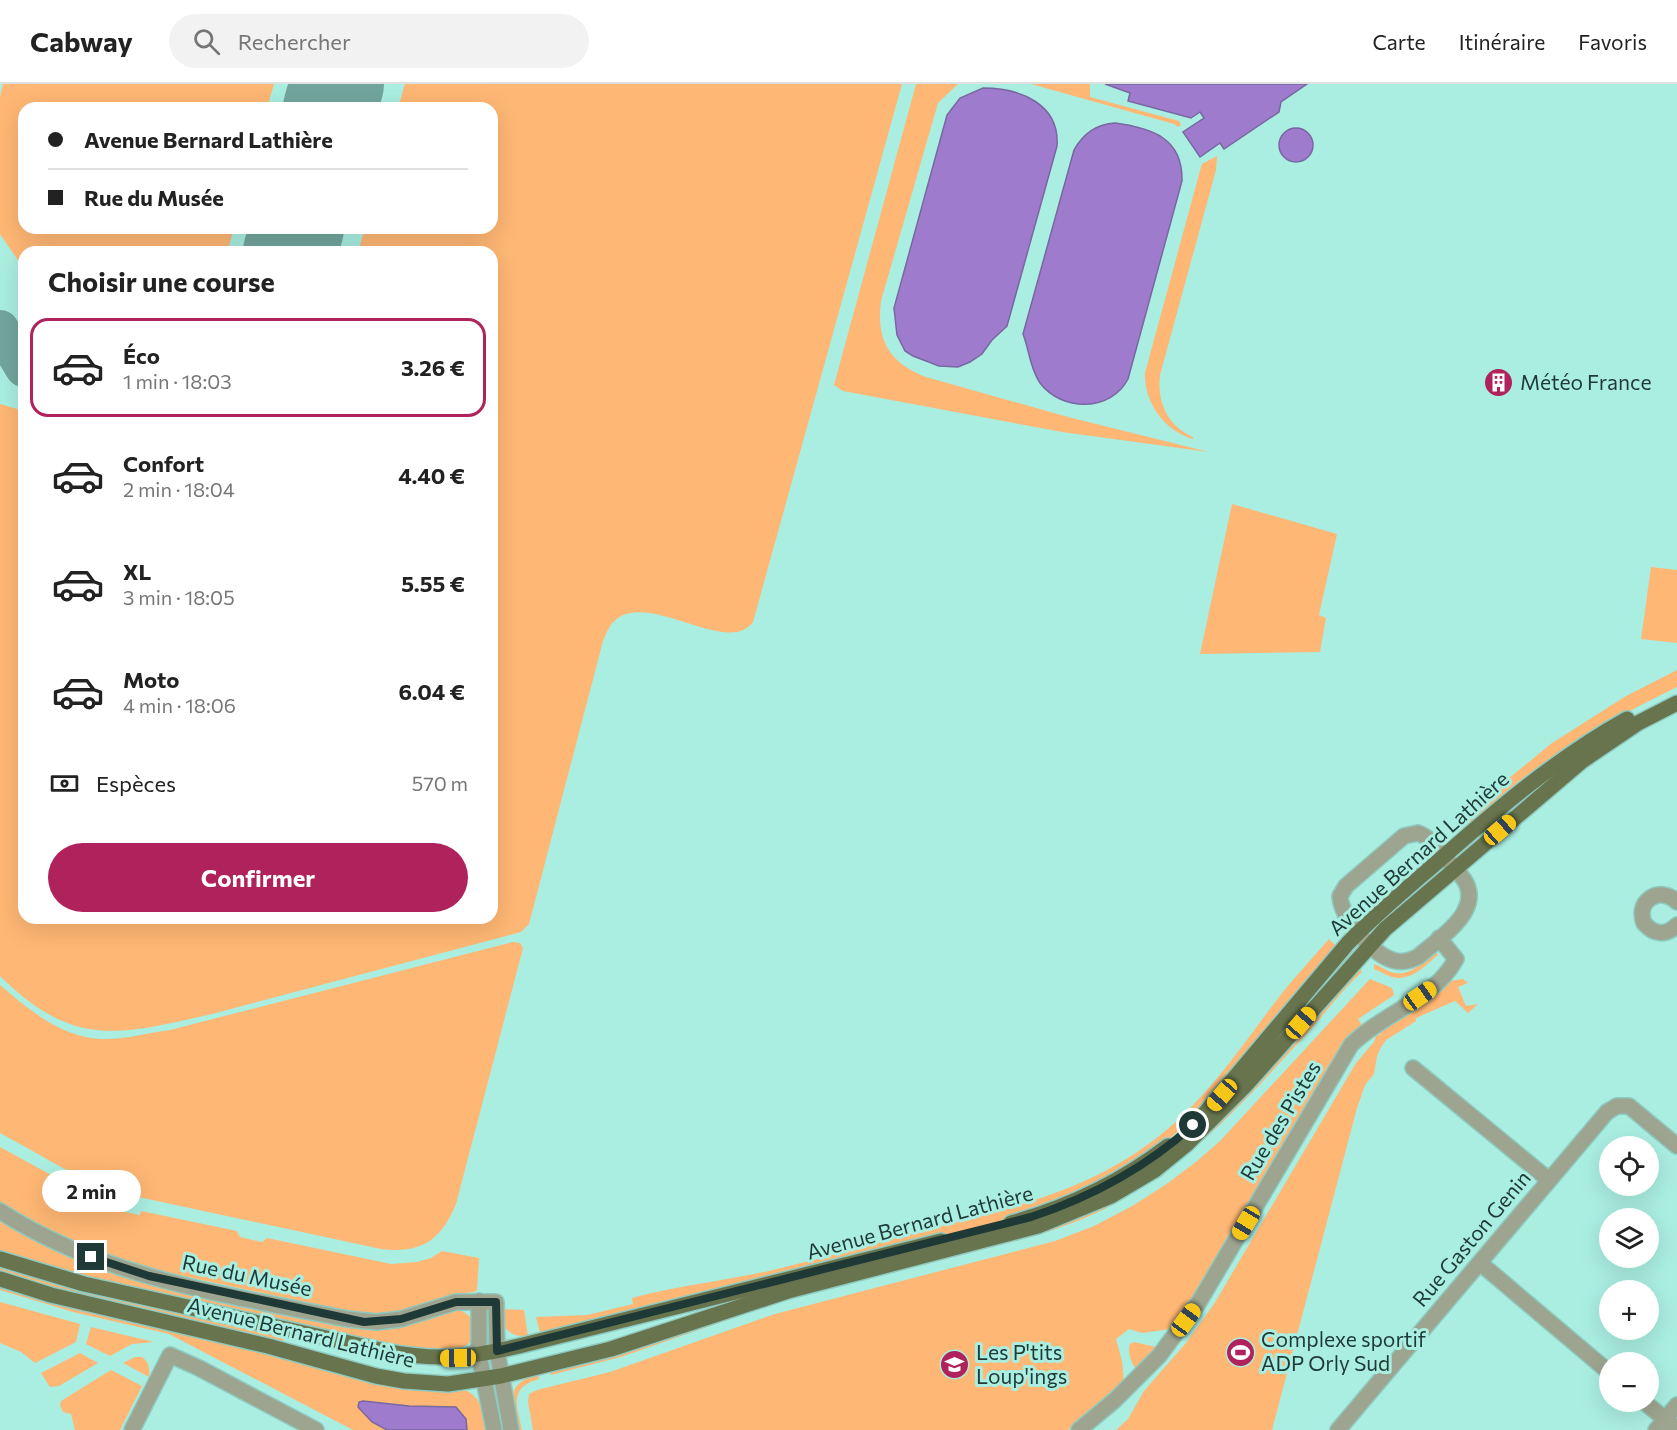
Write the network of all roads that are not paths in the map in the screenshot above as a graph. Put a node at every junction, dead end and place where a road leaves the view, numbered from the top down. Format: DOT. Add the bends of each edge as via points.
graph roads {
  1 [pos="1677,692"];
  2 [pos="1677,703"];
  3 [pos="1444,856"];
  4 [pos="1455,868"];
  5 [pos="1677,902"];
  6 [pos="1676,927"];
  7 [pos="1358,932"];
  8 [pos="1439,938"];
  9 [pos="1370,944"];
  10 [pos="1413,1068"];
  11 [pos="1677,1146"];
  12 [pos="1549,1180"];
  13 [pos="0,1211"];
  14 [pos="0,1259"];
  15 [pos="1480,1263"];
  16 [pos="0,1279"];
  17 [pos="479,1301"];
  18 [pos="497,1351"];
  19 [pos="479,1355"];
  20 [pos="1599,1364"];
  21 [pos="501,1376"];
  22 [pos="483,1379"];
  23 [pos="1677,1405"];
  24 [pos="1651,1412"];
  25 [pos="1660,1425"];
  26 [pos="1677,1429"];
  27 [pos="132,1430"];
  28 [pos="316,1430"];
  29 [pos="494,1430"];
  30 [pos="511,1430"];
  31 [pos="1079,1430"];
  32 [pos="1338,1430"];
  1 -- 3 [label="main road, Avenue Bernard Lathière" via="1574,751"];
  2 -- 4 [label="main road, Avenue Bernard Lathière" via="1638,723 1582,761"];
  3 -- 4 [label="street"];
  3 -- 7 [label="main road, Avenue Bernard Lathière"];
  3 -- 7 [label="street" via="1422,834 1408,834 1346,886 1340,893 1340,903"];
  4 -- 8 [label="street" via="1465,882 1469,901 1462,915"];
  4 -- 9 [label="main road, Avenue Bernard Lathière"];
  5 -- 6 [label="street" via="1667,895 1655,895 1642,912 1651,931 1661,933"];
  7 -- 9 [label="street"];
  7 -- 18 [label="main road, Avenue Bernard Lathière" via="1207,1111 1162,1150 1109,1186 1008,1224"];
  8 -- 9 [label="street" via="1419,956 1404,962 1389,959"];
  8 -- 31 [label="street, Rue des Pistes" via="1456,959 1452,967 1431,988 1369,1028 1351,1045 1199,1302 1159,1356"];
  9 -- 21 [label="main road, Avenue Bernard Lathière" via="1209,1124 1155,1170 1111,1196 1038,1226 788,1291 611,1349"];
  10 -- 12 [label="street"];
  11 -- 12 [label="street, Rue Gaston Genin" via="1629,1106 1617,1106 1607,1112"];
  12 -- 15 [label="street, Rue Gaston Genin"];
  13 -- 17 [label="street, Rue du Musée" via="52,1240 125,1270 347,1319 401,1319 456,1302"];
  14 -- 19 [label="main road, Avenue Bernard Lathière" via="84,1284 384,1352 431,1358"];
  15 -- 20 [label="street"];
  15 -- 32 [label="street, Rue Gaston Genin"];
  16 -- 22 [label="main road, Avenue Bernard Lathière" via="376,1377 430,1384"];
  17 -- 18 [label="street, Rue du Musée" via="496,1302"];
  17 -- 19 [label="street"];
  18 -- 19 [label="main road, Avenue Bernard Lathière"];
  18 -- 21 [label="street"];
  19 -- 22 [label="street"];
  21 -- 22 [label="main road, Avenue Bernard Lathière"];
  21 -- 30 [label="street"];
  22 -- 29 [label="street"];
  23 -- 25 [label="street"];
  24 -- 25 [label="street"];
  25 -- 26 [label="street"];
  27 -- 28 [label="street" via="170,1355"];
}
